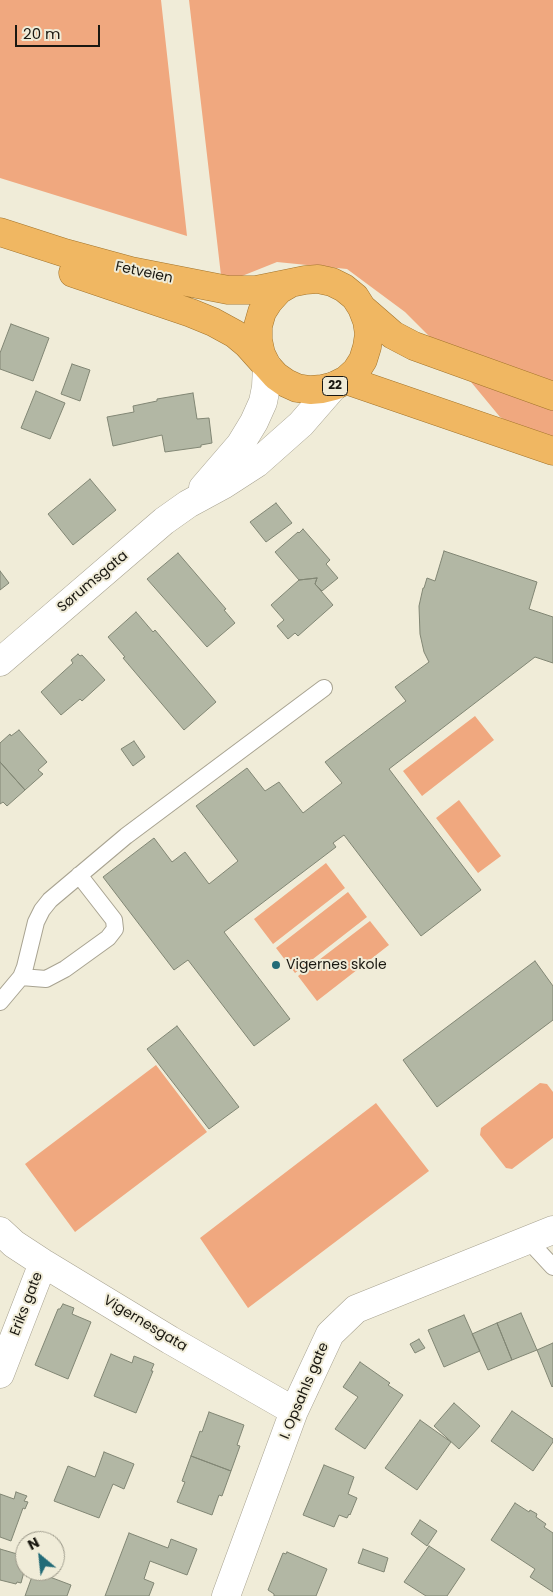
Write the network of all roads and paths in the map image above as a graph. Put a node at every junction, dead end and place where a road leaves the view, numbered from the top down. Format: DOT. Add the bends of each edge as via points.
graph roads {
  1 [pos="0,232"];
  2 [pos="0,249"];
  3 [pos="291,283"];
  4 [pos="362,308"];
  5 [pos="267,366"];
  6 [pos="340,383"];
  7 [pos="553,396"];
  8 [pos="553,451"];
  9 [pos="188,504"];
  10 [pos="0,662"];
  11 [pos="324,688"];
  12 [pos="80,875"];
  13 [pos="21,977"];
  14 [pos="0,1002"];
  15 [pos="553,1230"];
  16 [pos="0,1231"];
  17 [pos="528,1240"];
  18 [pos="43,1263"];
  19 [pos="553,1267"];
  20 [pos="0,1374"];
  21 [pos="294,1411"];
  22 [pos="226,1596"];
  1 -- 3 [label="highway, Fetveien / 22" via="130,272 228,290 256,290"];
  2 -- 5 [label="highway, Fetveien / 22" via="213,322 235,334"];
  3 -- 4 [label="highway, 22" via="318,279 332,282 355,297"];
  3 -- 5 [label="highway, 22" via="279,290 262,312 258,340"];
  4 -- 6 [label="highway, 22" via="369,334 368,347 359,365"];
  4 -- 7 [label="highway, 22" via="393,335 414,346"];
  5 -- 6 [label="highway, 22" via="281,380 297,388 322,389"];
  5 -- 9 [label="street, Sørumsgata" via="263,402 254,422 240,445"];
  6 -- 8 [label="highway, 22"];
  6 -- 9 [label="street, Sørumsgata" via="257,463"];
  9 -- 10 [label="street, Sørumsgata"];
  11 -- 12 [label="lane" via="126,836"];
  12 -- 13 [label="lane" via="42,910"];
  12 -- 13 [label="lane" via="114,920 115,929 108,938 46,979"];
  13 -- 14 [label="lane"];
  15 -- 17 [label="street, I. Opsahls gate"];
  16 -- 18 [label="street, Vigernesgata"];
  17 -- 19 [label="lane"];
  17 -- 21 [label="street, I. Opsahls gate" via="356,1309 330,1334"];
  18 -- 20 [label="street, Eriks gate"];
  18 -- 21 [label="street, Vigernesgata"];
  21 -- 22 [label="street, I. Opsahls gate"];
}
